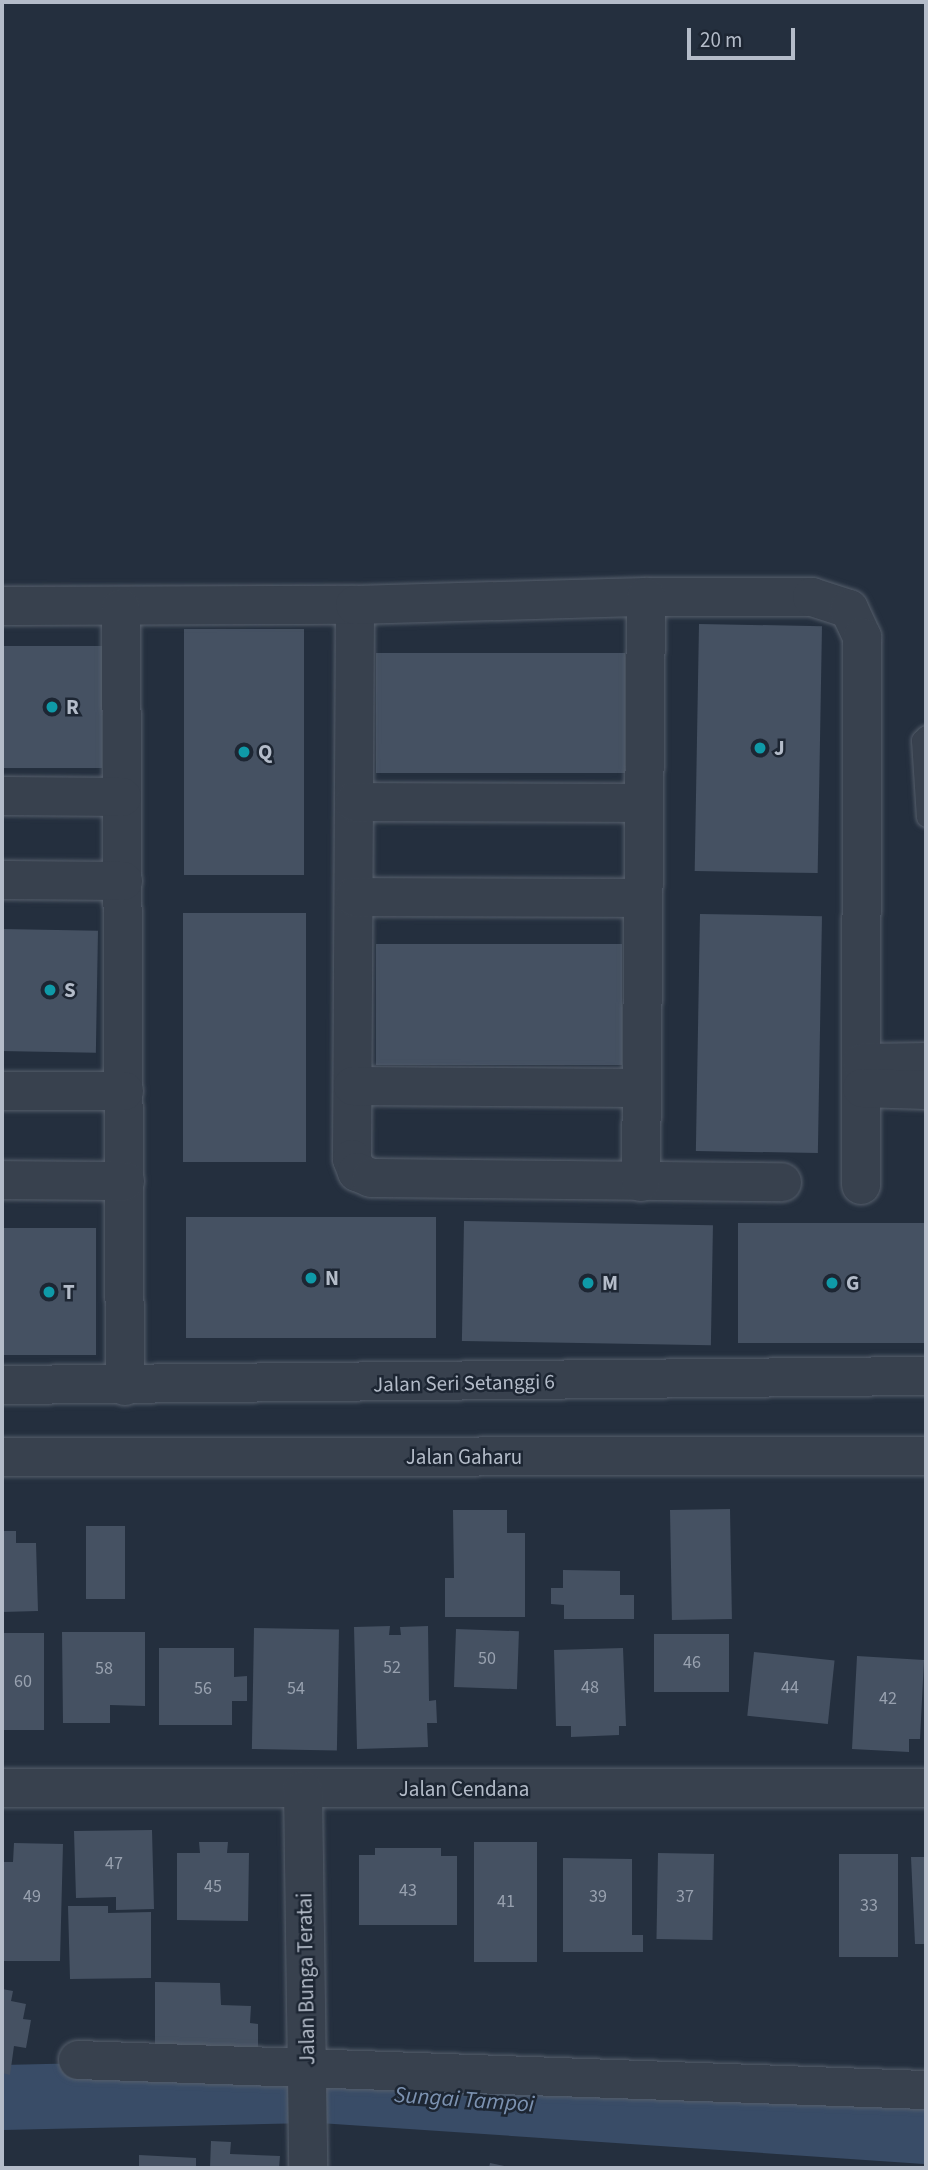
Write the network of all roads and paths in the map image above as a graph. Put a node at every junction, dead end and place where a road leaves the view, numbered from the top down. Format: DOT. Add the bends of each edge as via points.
graph roads {
  1 [pos="646,597"];
  2 [pos="355,605"];
  3 [pos="2,606"];
  4 [pos="121,608"];
  5 [pos="926,735"];
  6 [pos="2,796"];
  7 [pos="122,797"];
  8 [pos="354,802"];
  9 [pos="644,803"];
  10 [pos="926,817"];
  11 [pos="2,880"];
  12 [pos="123,881"];
  13 [pos="354,897"];
  14 [pos="643,898"];
  15 [pos="926,1062"];
  16 [pos="862,1075"];
  17 [pos="353,1086"];
  18 [pos="642,1088"];
  19 [pos="926,1090"];
  20 [pos="2,1091"];
  21 [pos="124,1091"];
  22 [pos="2,1180"];
  23 [pos="125,1181"];
  24 [pos="641,1182"];
  25 [pos="782,1182"];
  26 [pos="861,1185"];
  27 [pos="926,1376"];
  28 [pos="2,1385"];
  29 [pos="125,1386"];
  30 [pos="2,1457"];
  31 [pos="926,1457"];
  32 [pos="2,1788"];
  33 [pos="926,1788"];
  34 [pos="303,1790"];
  35 [pos="78,2060"];
  36 [pos="308,2066"];
  37 [pos="926,2090"];
  38 [pos="308,2168"];
  1 -- 2 [label="street"];
  1 -- 9 [label="street"];
  1 -- 16 [label="street" via="812,597 849,609 862,636"];
  2 -- 4 [label="street"];
  2 -- 8 [label="street"];
  3 -- 4 [label="street"];
  4 -- 7 [label="street"];
  5 -- 10 [label="lane" via="921,740"];
  6 -- 7 [label="street"];
  7 -- 12 [label="street"];
  8 -- 9 [label="street"];
  8 -- 13 [label="street"];
  9 -- 14 [label="street"];
  11 -- 12 [label="street"];
  12 -- 21 [label="street"];
  13 -- 14 [label="street"];
  13 -- 17 [label="street"];
  14 -- 18 [label="street"];
  15 -- 16 [label="street"];
  16 -- 19 [label="street"];
  16 -- 26 [label="street"];
  17 -- 18 [label="street"];
  17 -- 24 [label="street" via="352,1158 356,1172 371,1178"];
  18 -- 24 [label="street"];
  20 -- 21 [label="street"];
  21 -- 23 [label="street"];
  22 -- 23 [label="street"];
  23 -- 29 [label="street"];
  24 -- 25 [label="street"];
  27 -- 29 [label="street, Jalan Seri Setanggi 6"];
  28 -- 29 [label="street, Jalan Seri Setanggi 6"];
  30 -- 31 [label="street, Jalan Gaharu"];
  32 -- 34 [label="street, Jalan Cendana"];
  33 -- 34 [label="street, Jalan Cendana"];
  34 -- 36 [label="street, Jalan Bunga Teratai"];
  35 -- 36 [label="street"];
  36 -- 37 [label="street"];
  36 -- 38 [label="street, Jalan Bunga Teratai"];
}
